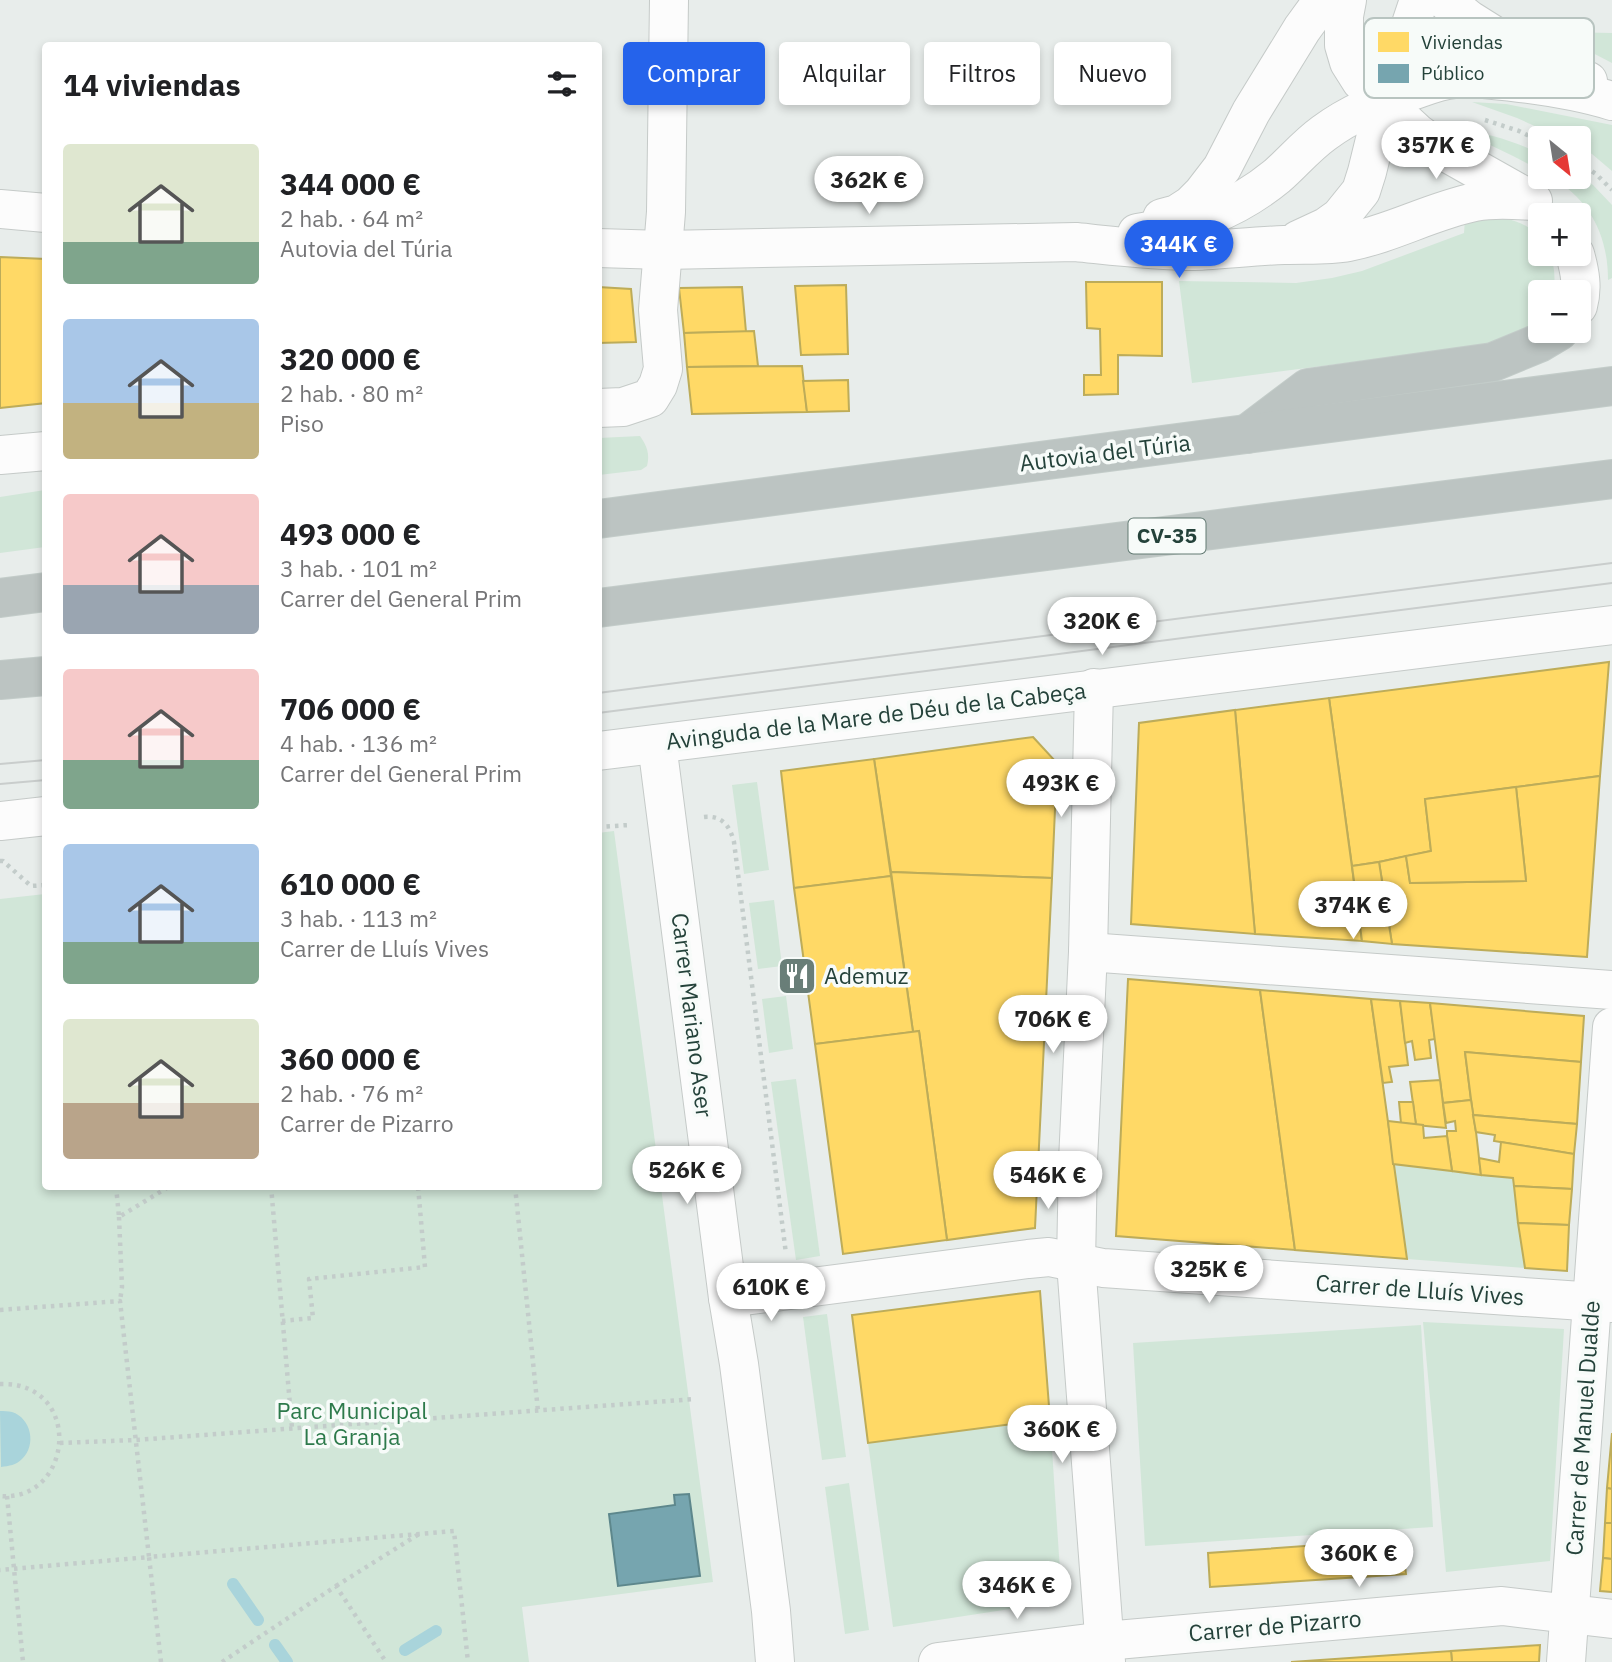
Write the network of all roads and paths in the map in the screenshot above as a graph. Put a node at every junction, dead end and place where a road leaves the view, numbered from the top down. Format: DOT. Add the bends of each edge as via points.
graph roads {
  1 [pos="669,0"];
  2 [pos="1323,0"];
  3 [pos="1347,0"];
  4 [pos="1396,0"];
  5 [pos="1419,0"];
  6 [pos="1445,0"];
  7 [pos="1394,18"];
  8 [pos="1413,18"];
  9 [pos="1467,18"];
  10 [pos="1364,81"];
  11 [pos="1594,84"];
  12 [pos="1612,93"];
  13 [pos="1594,95"];
  14 [pos="1371,98"];
  15 [pos="1384,98"];
  16 [pos="1395,98"];
  17 [pos="1612,101"];
  18 [pos="1478,118"];
  19 [pos="1528,135"];
  20 [pos="1591,171"];
  21 [pos="1612,190"];
  22 [pos="1534,203"];
  23 [pos="1528,205"];
  24 [pos="0,209"];
  25 [pos="42,213"];
  26 [pos="1076,242"];
  27 [pos="1282,245"];
  28 [pos="602,248"];
  29 [pos="663,250"];
  30 [pos="1612,299"];
  31 [pos="1591,311"];
  32 [pos="1539,343"];
  33 [pos="1612,386"];
  34 [pos="602,408"];
  35 [pos="1245,435"];
  36 [pos="42,451"];
  37 [pos="0,455"];
  38 [pos="1612,480"];
  39 [pos="602,518"];
  40 [pos="42,593"];
  41 [pos="0,598"];
  42 [pos="602,607"];
  43 [pos="1612,625"];
  44 [pos="42,676"];
  45 [pos="0,680"];
  46 [pos="1094,688"];
  47 [pos="657,744"];
  48 [pos="602,751"];
  49 [pos="42,816"];
  50 [pos="701,817"];
  51 [pos="0,821"];
  52 [pos="632,824"];
  53 [pos="602,827"];
  54 [pos="0,861"];
  55 [pos="42,885"];
  56 [pos="1088,952"];
  57 [pos="1612,990"];
  58 [pos="1612,1027"];
  59 [pos="116,1190"];
  60 [pos="163,1190"];
  61 [pos="271,1190"];
  62 [pos="418,1190"];
  63 [pos="515,1190"];
  64 [pos="118,1217"];
  65 [pos="786,1253"];
  66 [pos="1076,1263"];
  67 [pos="728,1298"];
  68 [pos="120,1301"];
  69 [pos="1602,1302"];
  70 [pos="0,1310"];
  71 [pos="282,1321"];
  72 [pos="0,1384"];
  73 [pos="695,1399"];
  74 [pos="538,1411"];
  75 [pos="292,1428"];
  76 [pos="135,1440"];
  77 [pos="60,1443"];
  78 [pos="0,1496"];
  79 [pos="7,1496"];
  80 [pos="420,1534"];
  81 [pos="149,1557"];
  82 [pos="14,1569"];
  83 [pos="0,1570"];
  84 [pos="336,1586"];
  85 [pos="1569,1615"];
  86 [pos="1612,1619"];
  87 [pos="1106,1651"];
  88 [pos="23,1662"];
  89 [pos="161,1662"];
  90 [pos="222,1662"];
  91 [pos="386,1662"];
  92 [pos="468,1662"];
  93 [pos="775,1662"];
  94 [pos="937,1662"];
  95 [pos="1566,1662"];
  1 -- 29 [label="street"];
  2 -- 26 [label="street" via="1251,112 1222,168 1191,205 1177,214"];
  3 -- 10 [label="street" via="1344,45 1349,62"];
  4 -- 7 [label="street"];
  5 -- 8 [label="street"];
  6 -- 9 [label="street"];
  11 -- 12 [label="street"];
  13 -- 17 [label="street"];
  14 -- 26 [label="street" via="1260,189 1217,214 1160,230"];
  15 -- 27 [label="street" via="1361,191 1326,228"];
  16 -- 22 [label="street" via="1417,133 1434,146"];
  18 -- 19 [label="path"];
  20 -- 21 [label="path"];
  23 -- 27 [label="street" via="1497,199 1477,201 1362,239"];
  24 -- 25 [label="street"];
  26 -- 27 [label="street" via="1190,251"];
  26 -- 29 [label="street"];
  28 -- 29 [label="street"];
  29 -- 34 [label="street" via="658,310 663,369 658,385 650,398"];
  30 -- 31 [label="street"];
  32 -- 35 [label="highway" via="1493,362 1308,388"];
  33 -- 35 [label="highway, Autovia del Túria"];
  35 -- 39 [label="highway, Autovia del Túria"];
  36 -- 37 [label="street"];
  38 -- 42 [label="highway, CV-35"];
  40 -- 41 [label="highway"];
  43 -- 46 [label="street, Avinguda de la Mare de Déu de la Cabeça"];
  44 -- 45 [label="highway"];
  46 -- 47 [label="street, Avinguda de la Mare de Déu de la Cabeça"];
  46 -- 56 [label="street"];
  47 -- 48 [label="street, Avinguda de la Mare de Déu de la Cabeça"];
  47 -- 67 [label="street, Carrer Mariano Aser"];
  49 -- 51 [label="street"];
  50 -- 65 [label="path" via="722,820 734,842"];
  52 -- 53 [label="path"];
  54 -- 55 [label="path" via="31,886"];
  56 -- 57 [label="street"];
  56 -- 66 [label="street"];
  58 -- 69 [label="street, Carrer de Manuel Dualde"];
  59 -- 64 [label="path"];
  60 -- 64 [label="path"];
  61 -- 71 [label="path"];
  62 -- 71 [label="path" via="425,1267 309,1279 313,1318"];
  63 -- 74 [label="path"];
  64 -- 68 [label="path"];
  66 -- 67 [label="street, Carrer de Lluís Vives" via="1049,1257 1028,1259"];
  66 -- 69 [label="street, Carrer de Lluís Vives"];
  66 -- 87 [label="street"];
  67 -- 93 [label="street, Carrer Mariano Aser"];
  68 -- 70 [label="path"];
  68 -- 76 [label="path"];
  69 -- 85 [label="street, Carrer de Manuel Dualde"];
  71 -- 75 [label="path"];
  72 -- 77 [label="path" via="18,1385 50,1406"];
  73 -- 74 [label="path"];
  74 -- 75 [label="path"];
  75 -- 76 [label="path"];
  76 -- 77 [label="path"];
  76 -- 81 [label="path"];
  77 -- 79 [label="path" via="57,1459 38,1485"];
  78 -- 79 [label="path"];
  79 -- 82 [label="path"];
  80 -- 81 [label="path"];
  80 -- 84 [label="path"];
  80 -- 92 [label="path" via="454,1531"];
  81 -- 82 [label="path"];
  81 -- 89 [label="path"];
  82 -- 83 [label="path"];
  82 -- 88 [label="path"];
  84 -- 90 [label="path"];
  84 -- 91 [label="path"];
  85 -- 86 [label="street, Carrer de Pizarro"];
  85 -- 87 [label="street, Carrer de Pizarro" via="1502,1606"];
  85 -- 95 [label="street, Carrer de Manuel Dualde"];
  87 -- 94 [label="street, Carrer de Pizarro"];
}
